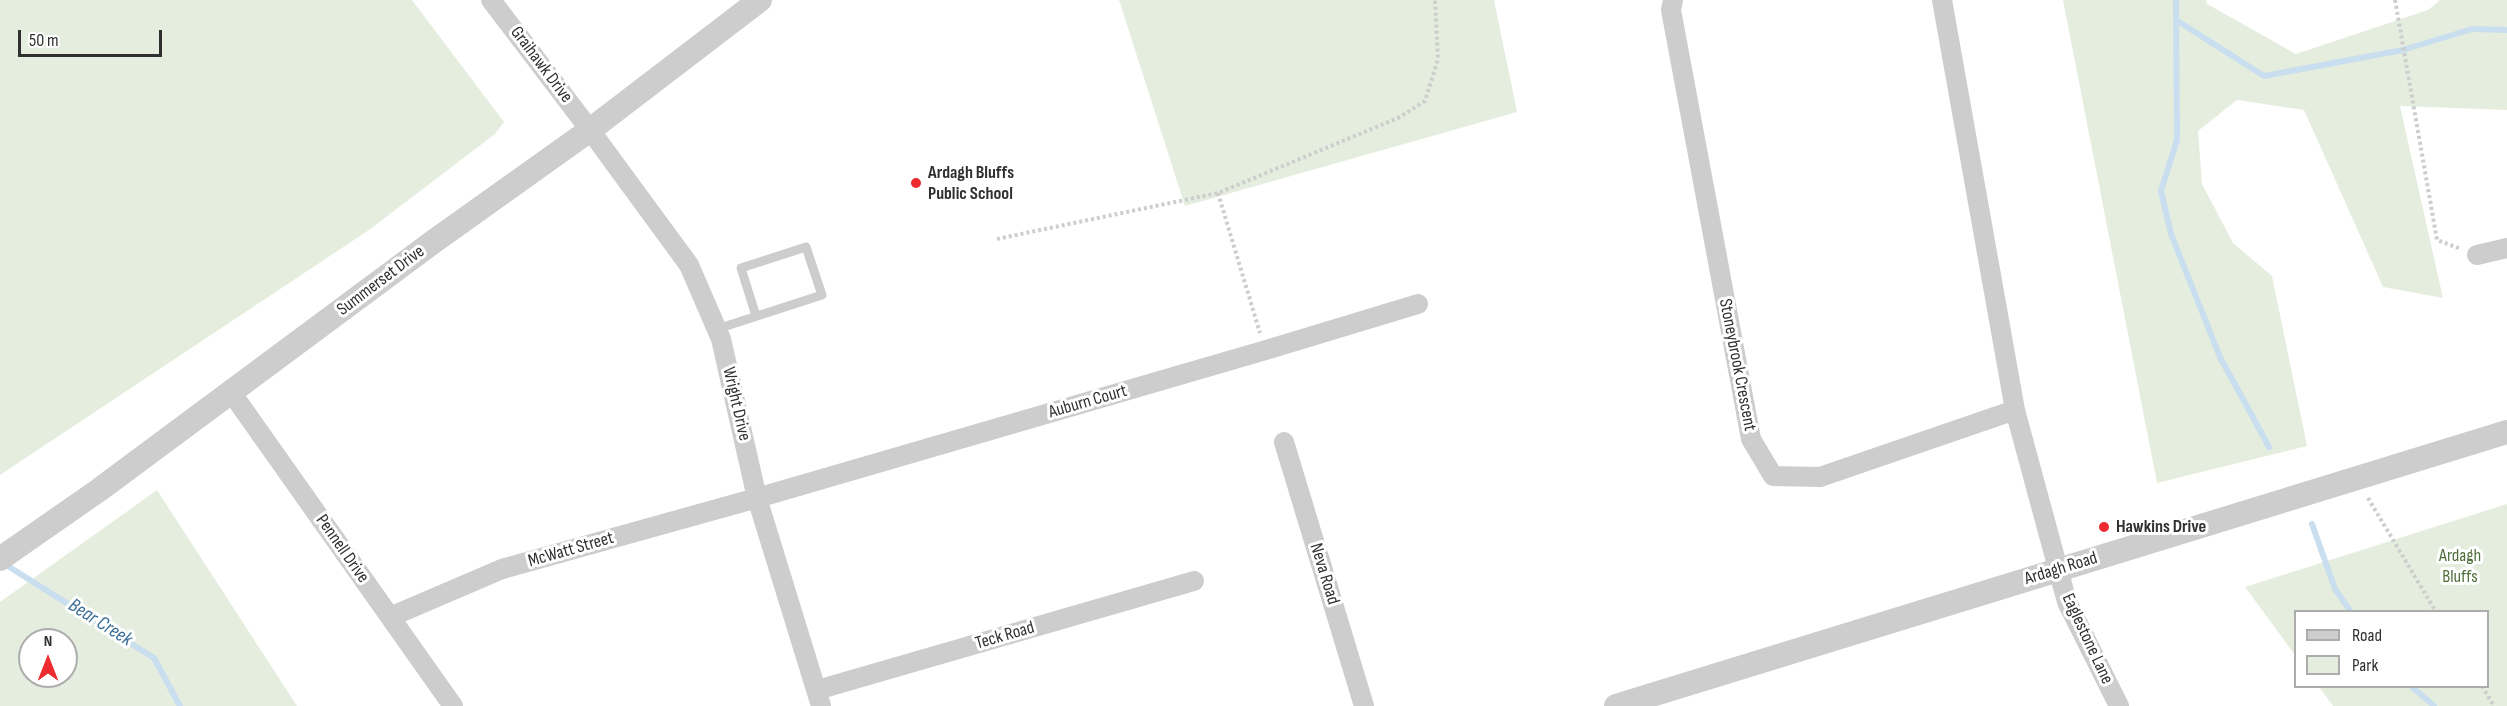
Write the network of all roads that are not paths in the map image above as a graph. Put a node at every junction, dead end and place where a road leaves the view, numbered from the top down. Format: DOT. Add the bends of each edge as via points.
graph roads {
  1 [pos="491,0"];
  2 [pos="760,0"];
  3 [pos="1673,0"];
  4 [pos="1942,0"];
  5 [pos="590,130"];
  6 [pos="2507,248"];
  7 [pos="2477,255"];
  8 [pos="1418,304"];
  9 [pos="756,316"];
  10 [pos="717,329"];
  11 [pos="231,392"];
  12 [pos="2015,410"];
  13 [pos="2507,432"];
  14 [pos="1284,442"];
  15 [pos="757,498"];
  16 [pos="0,559"];
  17 [pos="2058,570"];
  18 [pos="1194,581"];
  19 [pos="390,617"];
  20 [pos="819,698"];
  21 [pos="453,706"];
  22 [pos="1364,706"];
  23 [pos="1616,706"];
  24 [pos="2119,706"];
  1 -- 5 [label="street, Graihawk Drive"];
  2 -- 5 [label="street, Summerset Drive"];
  3 -- 12 [label="street, Stoneybrook Crescent" via="1671,10 1751,439 1773,477 1820,477"];
  4 -- 12 [label="street"];
  5 -- 10 [label="street, Wright Drive" via="689,265"];
  5 -- 11 [label="street, Summerset Drive"];
  6 -- 7 [label="street"];
  8 -- 15 [label="street, Auburn Court"];
  9 -- 9 [label="lane" via="822,295 806,247 741,268"];
  9 -- 10 [label="lane"];
  10 -- 15 [label="street, Wright Drive"];
  11 -- 16 [label="street, Summerset Drive"];
  11 -- 19 [label="street, Pennell Drive"];
  12 -- 17 [label="street"];
  13 -- 17 [label="street, Ardagh Road"];
  14 -- 22 [label="street, Neva Road"];
  15 -- 19 [label="street, McWatt Street" via="502,568"];
  15 -- 20 [label="street, Wright Drive"];
  17 -- 23 [label="street, Ardagh Road"];
  17 -- 24 [label="street, Eaglestone Lane" via="2067,602"];
  18 -- 20 [label="street, Teck Road"];
  19 -- 21 [label="street, Pennell Drive"];
}
